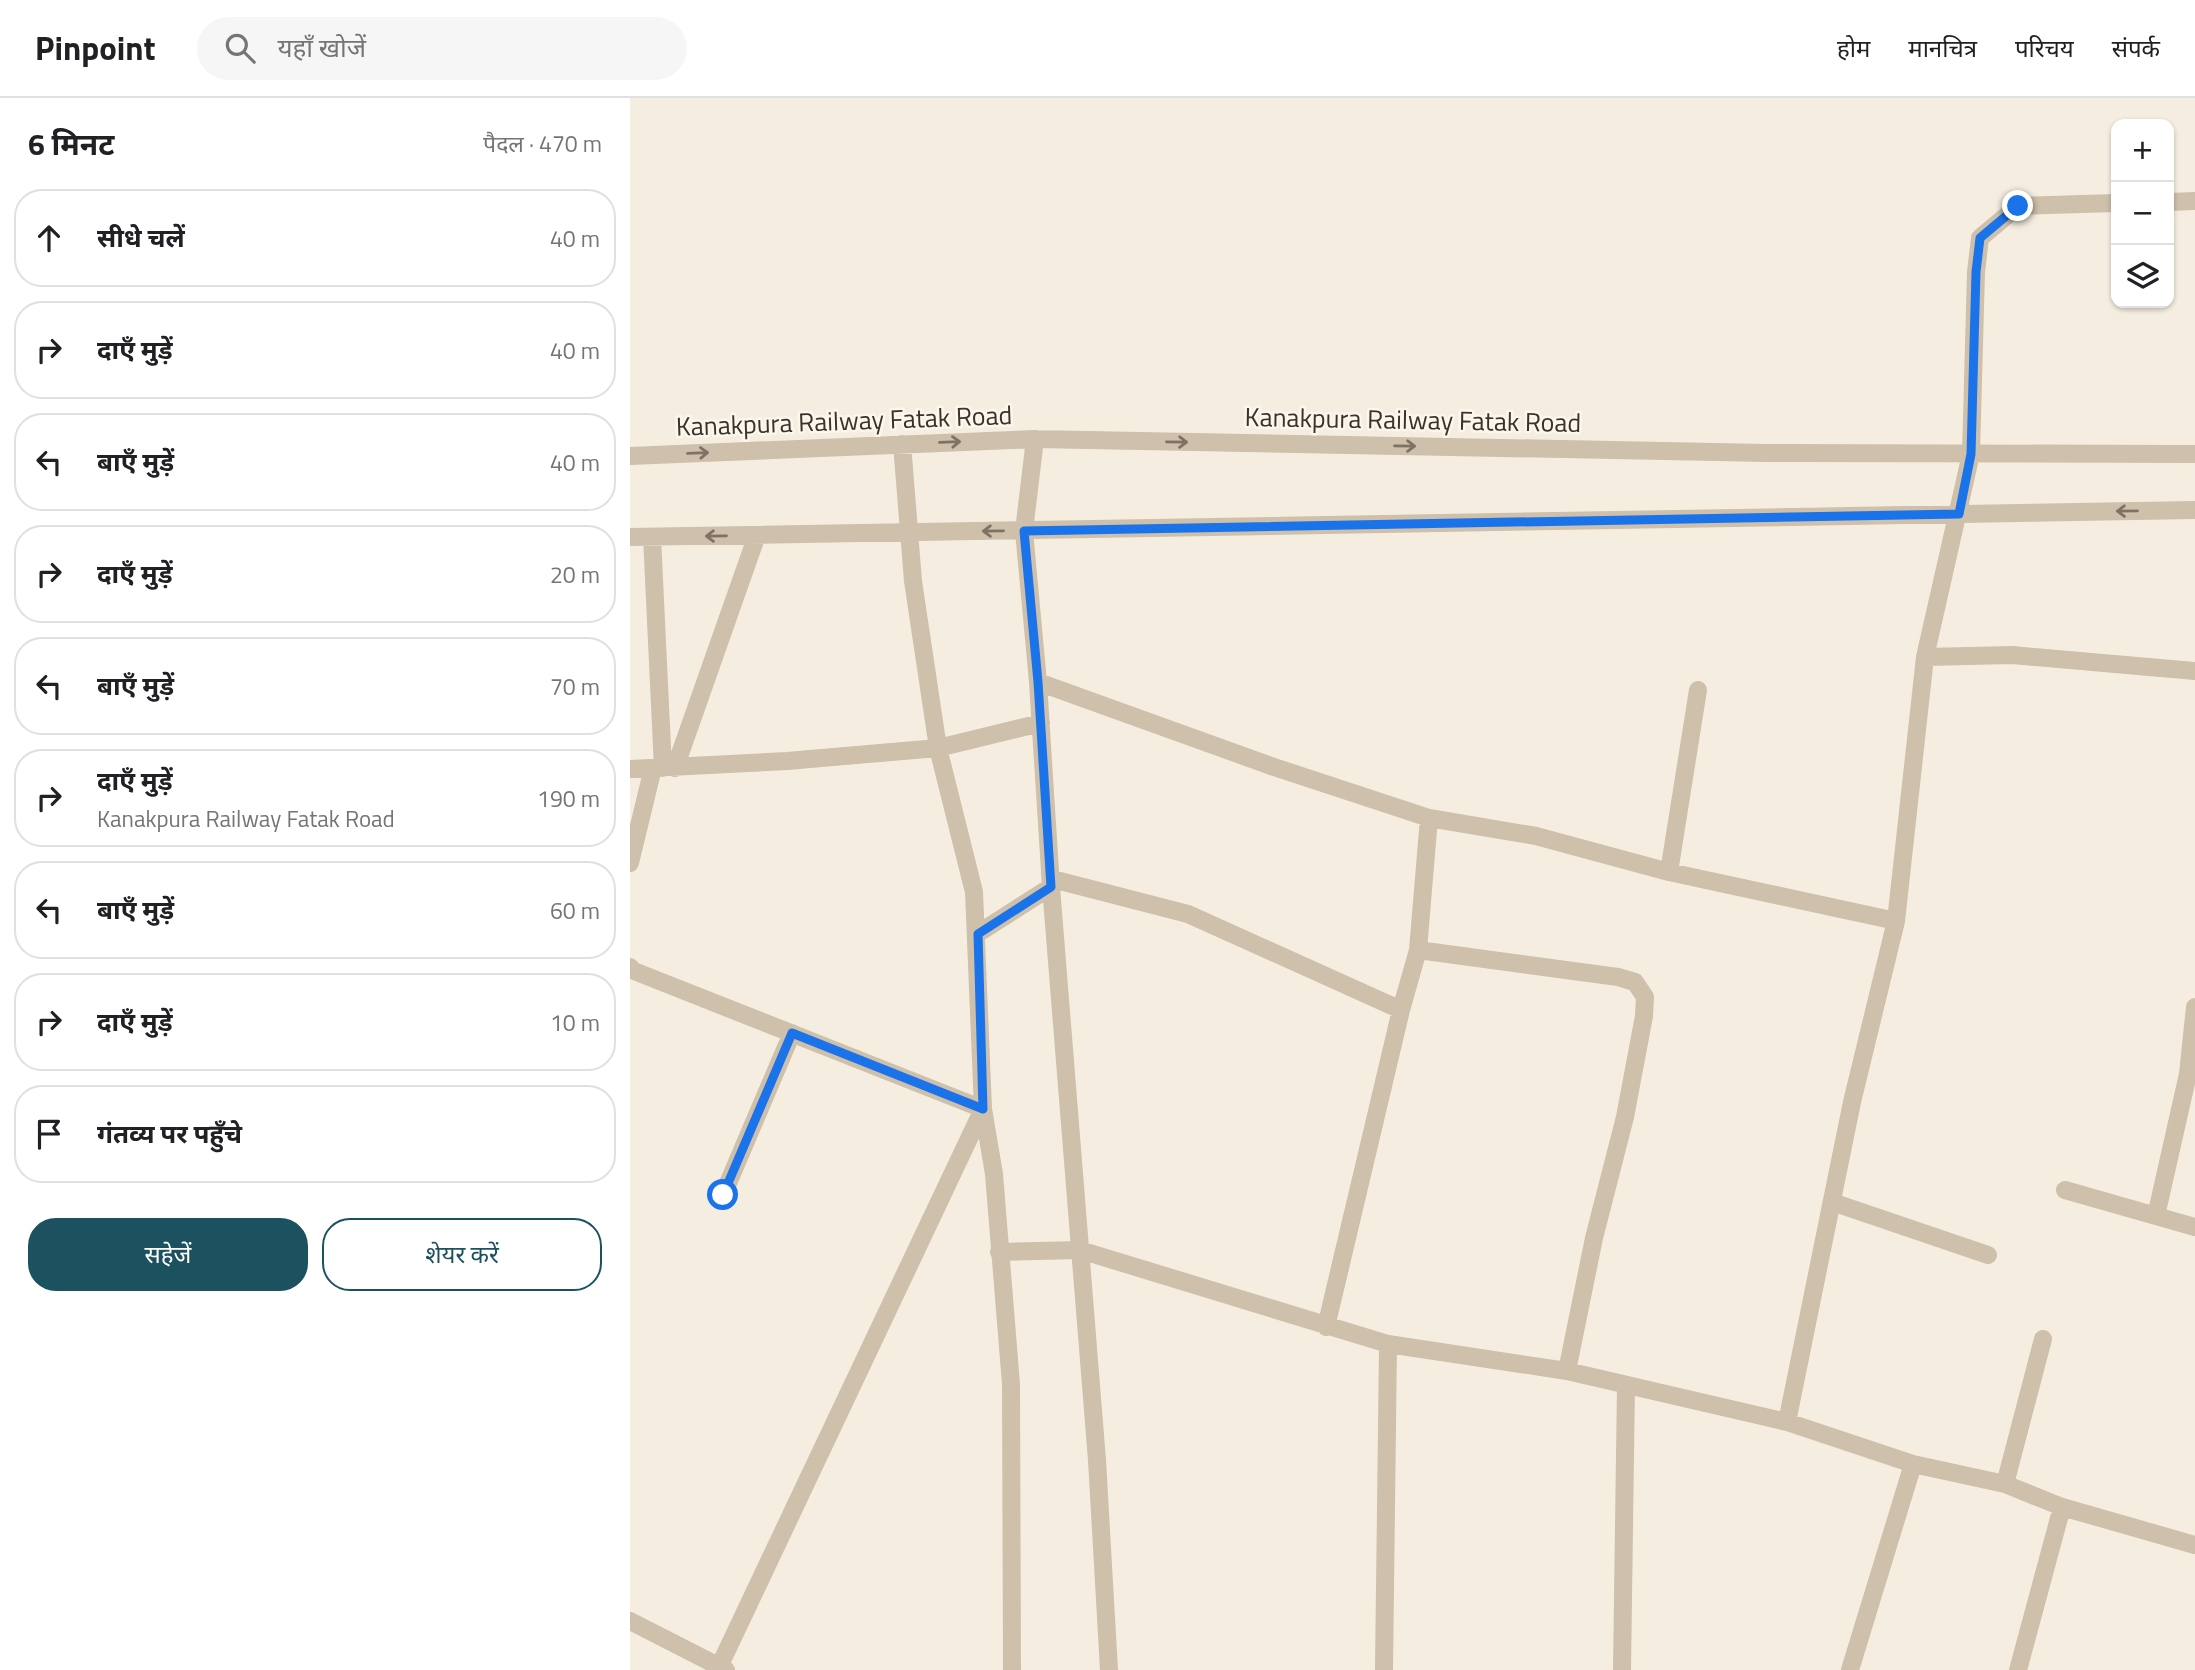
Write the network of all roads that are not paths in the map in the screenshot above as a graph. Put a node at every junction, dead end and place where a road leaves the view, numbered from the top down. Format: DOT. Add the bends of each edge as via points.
graph roads {
  1 [pos="2195,201"];
  2 [pos="2174,202"];
  3 [pos="2111,203"];
  4 [pos="1035,439"];
  5 [pos="902,444"];
  6 [pos="1971,454"];
  7 [pos="2195,454"];
  8 [pos="630,456"];
  9 [pos="2195,510"];
  10 [pos="1959,514"];
  11 [pos="1024,531"];
  12 [pos="909,533"];
  13 [pos="757,535"];
  14 [pos="630,537"];
  15 [pos="652,537"];
  16 [pos="1925,657"];
  17 [pos="2195,671"];
  18 [pos="1038,682"];
  19 [pos="1698,690"];
  20 [pos="1041,723"];
  21 [pos="938,748"];
  22 [pos="664,768"];
  23 [pos="630,769"];
  24 [pos="1430,818"];
  25 [pos="630,863"];
  26 [pos="1669,872"];
  27 [pos="1051,887"];
  28 [pos="1896,921"];
  29 [pos="978,934"];
  30 [pos="1418,950"];
  31 [pos="630,967"];
  32 [pos="2195,1007"];
  33 [pos="1401,1010"];
  34 [pos="2194,1027"];
  35 [pos="792,1033"];
  36 [pos="983,1109"];
  37 [pos="2064,1190"];
  38 [pos="723,1195"];
  39 [pos="1832,1202"];
  40 [pos="2156,1216"];
  41 [pos="2195,1227"];
  42 [pos="1080,1250"];
  43 [pos="999,1252"];
  44 [pos="1988,1255"];
  45 [pos="1326,1327"];
  46 [pos="2043,1339"];
  47 [pos="1388,1344"];
  48 [pos="1567,1371"];
  49 [pos="1626,1385"];
  50 [pos="1787,1422"];
  51 [pos="1913,1464"];
  52 [pos="2004,1484"];
  53 [pos="2062,1507"];
  54 [pos="2195,1545"];
  55 [pos="630,1621"];
  56 [pos="723,1668"];
  57 [pos="1012,1670"];
  58 [pos="1109,1670"];
  59 [pos="1384,1670"];
  60 [pos="1622,1670"];
  61 [pos="1850,1670"];
  62 [pos="2018,1670"];
  1 -- 2 [label="street"];
  3 -- 6 [label="street" via="2018,206 1980,238"];
  5 -- 4 [label="street, Kanakpura Railway Fatak Road, one-way"];
  4 -- 6 [label="street, Kanakpura Railway Fatak Road, one-way"];
  4 -- 11 [label="street"];
  8 -- 5 [label="street, Kanakpura Railway Fatak Road, one-way"];
  5 -- 12 [label="street"];
  6 -- 7 [label="street, Kanakpura Railway Fatak Road"];
  6 -- 10 [label="street"];
  9 -- 10 [label="street, one-way"];
  10 -- 11 [label="street"];
  10 -- 16 [label="street"];
  11 -- 12 [label="street, one-way"];
  11 -- 18 [label="street"];
  12 -- 13 [label="street"];
  12 -- 21 [label="street"];
  13 -- 15 [label="street, one-way"];
  13 -- 22 [label="street"];
  14 -- 15 [label="street"];
  15 -- 22 [label="street"];
  16 -- 17 [label="street" via="2012,655"];
  16 -- 28 [label="street"];
  18 -- 20 [label="street"];
  18 -- 24 [label="street"];
  19 -- 26 [label="street"];
  20 -- 21 [label="street"];
  20 -- 27 [label="street"];
  21 -- 22 [label="street"];
  21 -- 29 [label="street" via="974,892"];
  22 -- 23 [label="street"];
  22 -- 25 [label="street"];
  24 -- 26 [label="street" via="1536,836"];
  24 -- 30 [label="street"];
  26 -- 28 [label="street"];
  27 -- 29 [label="street"];
  27 -- 33 [label="street" via="1060,881 1188,914"];
  27 -- 42 [label="street"];
  28 -- 39 [label="street"];
  29 -- 36 [label="street"];
  30 -- 33 [label="street"];
  30 -- 48 [label="street" via="1618,976 1634,982 1645,997 1625,1116"];
  31 -- 35 [label="street"];
  32 -- 34 [label="street"];
  33 -- 45 [label="street"];
  34 -- 40 [label="street"];
  35 -- 36 [label="street"];
  35 -- 38 [label="street"];
  36 -- 43 [label="street" via="994,1174"];
  36 -- 56 [label="street"];
  37 -- 40 [label="street"];
  39 -- 44 [label="street"];
  39 -- 50 [label="street"];
  40 -- 41 [label="street"];
  42 -- 43 [label="street"];
  42 -- 45 [label="street"];
  42 -- 58 [label="street"];
  43 -- 57 [label="street" via="1011,1384"];
  45 -- 47 [label="street"];
  46 -- 52 [label="street"];
  47 -- 48 [label="street"];
  47 -- 59 [label="street"];
  48 -- 49 [label="street"];
  49 -- 50 [label="street"];
  49 -- 60 [label="street"];
  50 -- 51 [label="street"];
  51 -- 52 [label="street"];
  51 -- 61 [label="street"];
  52 -- 53 [label="street"];
  53 -- 54 [label="street"];
  53 -- 62 [label="street"];
  55 -- 56 [label="street"];
}
